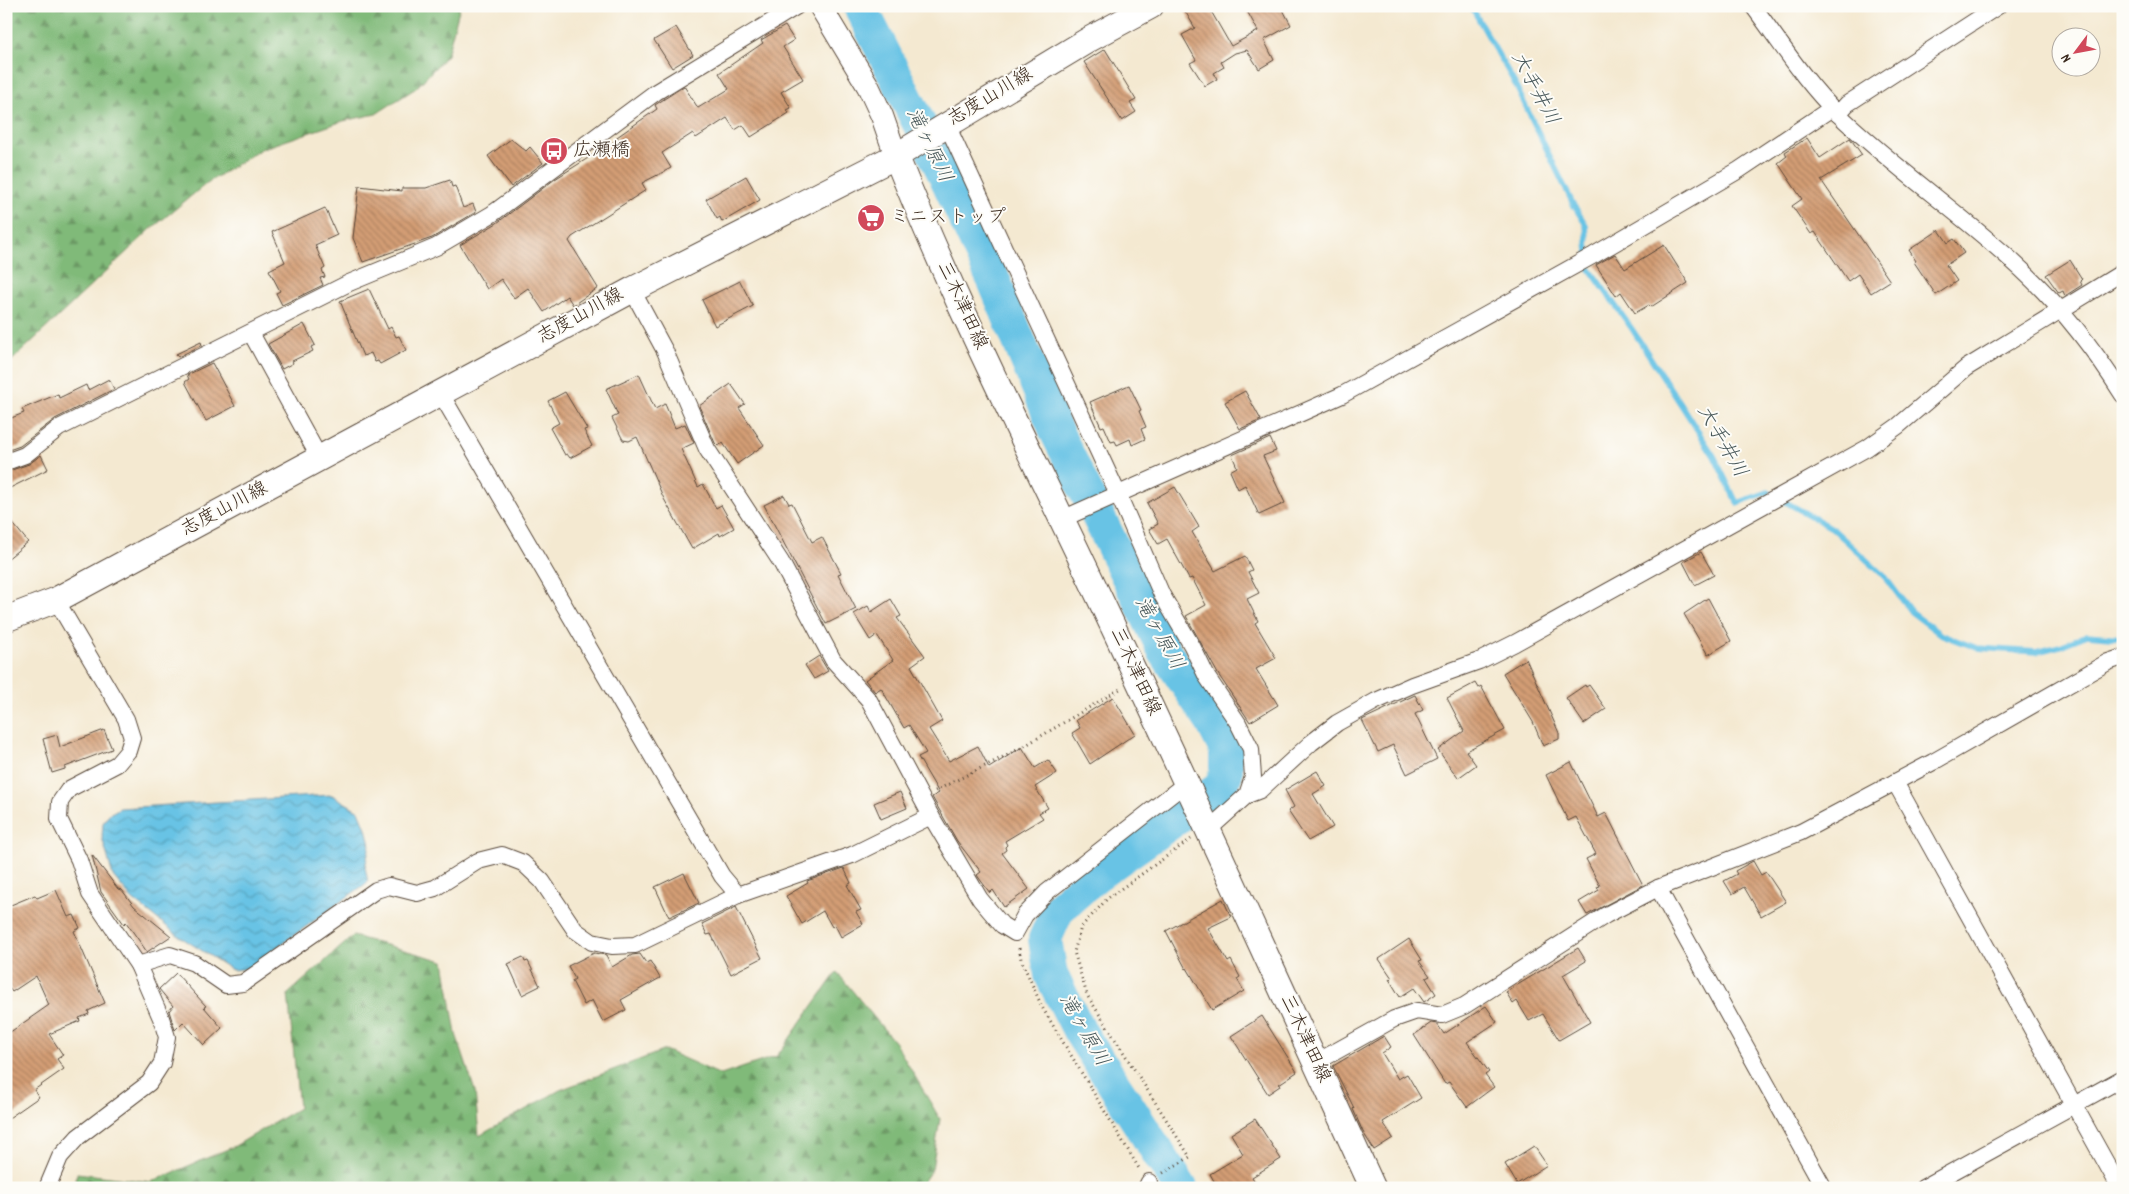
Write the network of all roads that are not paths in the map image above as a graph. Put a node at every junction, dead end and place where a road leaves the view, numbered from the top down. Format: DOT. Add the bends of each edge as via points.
graph roads {
  1 [pos="797,6"];
  2 [pos="820,6"];
  3 [pos="1151,6"];
  4 [pos="1753,6"];
  5 [pos="1998,6"];
  6 [pos="1835,111"];
  7 [pos="944,126"];
  8 [pos="903,151"];
  9 [pos="2123,272"];
  10 [pos="632,290"];
  11 [pos="2062,310"];
  12 [pos="250,333"];
  13 [pos="441,394"];
  14 [pos="2123,395"];
  15 [pos="320,459"];
  16 [pos="6,462"];
  17 [pos="1113,496"];
  18 [pos="1067,517"];
  19 [pos="56,600"];
  20 [pos="6,619"];
  21 [pos="2123,657"];
  22 [pos="1896,782"];
  23 [pos="1186,787"];
  24 [pos="1247,796"];
  25 [pos="931,816"];
  26 [pos="1204,825"];
  27 [pos="1658,888"];
  28 [pos="738,895"];
  29 [pos="138,965"];
  30 [pos="1316,1063"];
  31 [pos="2123,1078"];
  32 [pos="2075,1105"];
  33 [pos="47,1188"];
  34 [pos="1373,1188"];
  35 [pos="1824,1188"];
  36 [pos="1923,1188"];
  37 [pos="2120,1188"];
  1 -- 12 [label="street" via="656,92 464,232 349,283"];
  2 -- 8 [label="street"];
  3 -- 7 [label="main road, 志度山川線"];
  4 -- 6 [label="street"];
  5 -- 6 [label="street"];
  6 -- 11 [label="street" via="1887,159 2021,269"];
  6 -- 17 [label="street" via="1594,256 1342,395"];
  7 -- 8 [label="main road, 志度山川線"];
  7 -- 17 [label="street"];
  8 -- 10 [label="main road, 志度山川線"];
  8 -- 18 [label="main road, 三木津田線" via="921,218 962,309"];
  9 -- 11 [label="street"];
  10 -- 13 [label="main road, 志度山川線"];
  10 -- 25 [label="street" via="665,351 707,449 781,562 833,660 869,700"];
  11 -- 14 [label="street" via="2102,361"];
  11 -- 24 [label="street" via="1966,368 1867,448 1515,643 1479,661 1412,684 1344,719 1311,743 1260,790"];
  12 -- 15 [label="street"];
  12 -- 16 [label="street" via="59,428 25,455"];
  13 -- 15 [label="main road, 志度山川線"];
  13 -- 28 [label="street" via="722,876"];
  15 -- 19 [label="main road, 志度山川線"];
  17 -- 18 [label="street"];
  17 -- 24 [label="street" via="1162,595 1251,749 1254,777"];
  18 -- 23 [label="main road, 三木津田線"];
  19 -- 20 [label="main road, 志度山川線"];
  19 -- 29 [label="street" via="126,719 132,738 128,752 117,764 69,789 60,802 59,819 79,860 90,894"];
  21 -- 22 [label="street" via="2092,670"];
  22 -- 27 [label="street" via="1801,832"];
  22 -- 32 [label="street"];
  23 -- 25 [label="street" via="1047,892 1025,915 1015,933 1002,925 980,899"];
  23 -- 26 [label="main road, 三木津田線"];
  24 -- 26 [label="street"];
  25 -- 28 [label="street" via="852,855"];
  26 -- 30 [label="main road, 三木津田線"];
  27 -- 30 [label="street" via="1606,915 1464,1006 1442,1015 1417,1011 1394,1019"];
  27 -- 35 [label="street"];
  28 -- 29 [label="street" via="635,944 612,946 592,942 575,930 542,881 523,864 502,855 478,861 435,888 417,893 389,886 376,890 243,983 226,986 194,963 170,955"];
  29 -- 33 [label="street" via="166,1037 162,1063 149,1083 78,1137 60,1157"];
  30 -- 34 [label="main road, 三木津田線"];
  31 -- 32 [label="street"];
  32 -- 36 [label="street"];
  32 -- 37 [label="street"];
}
